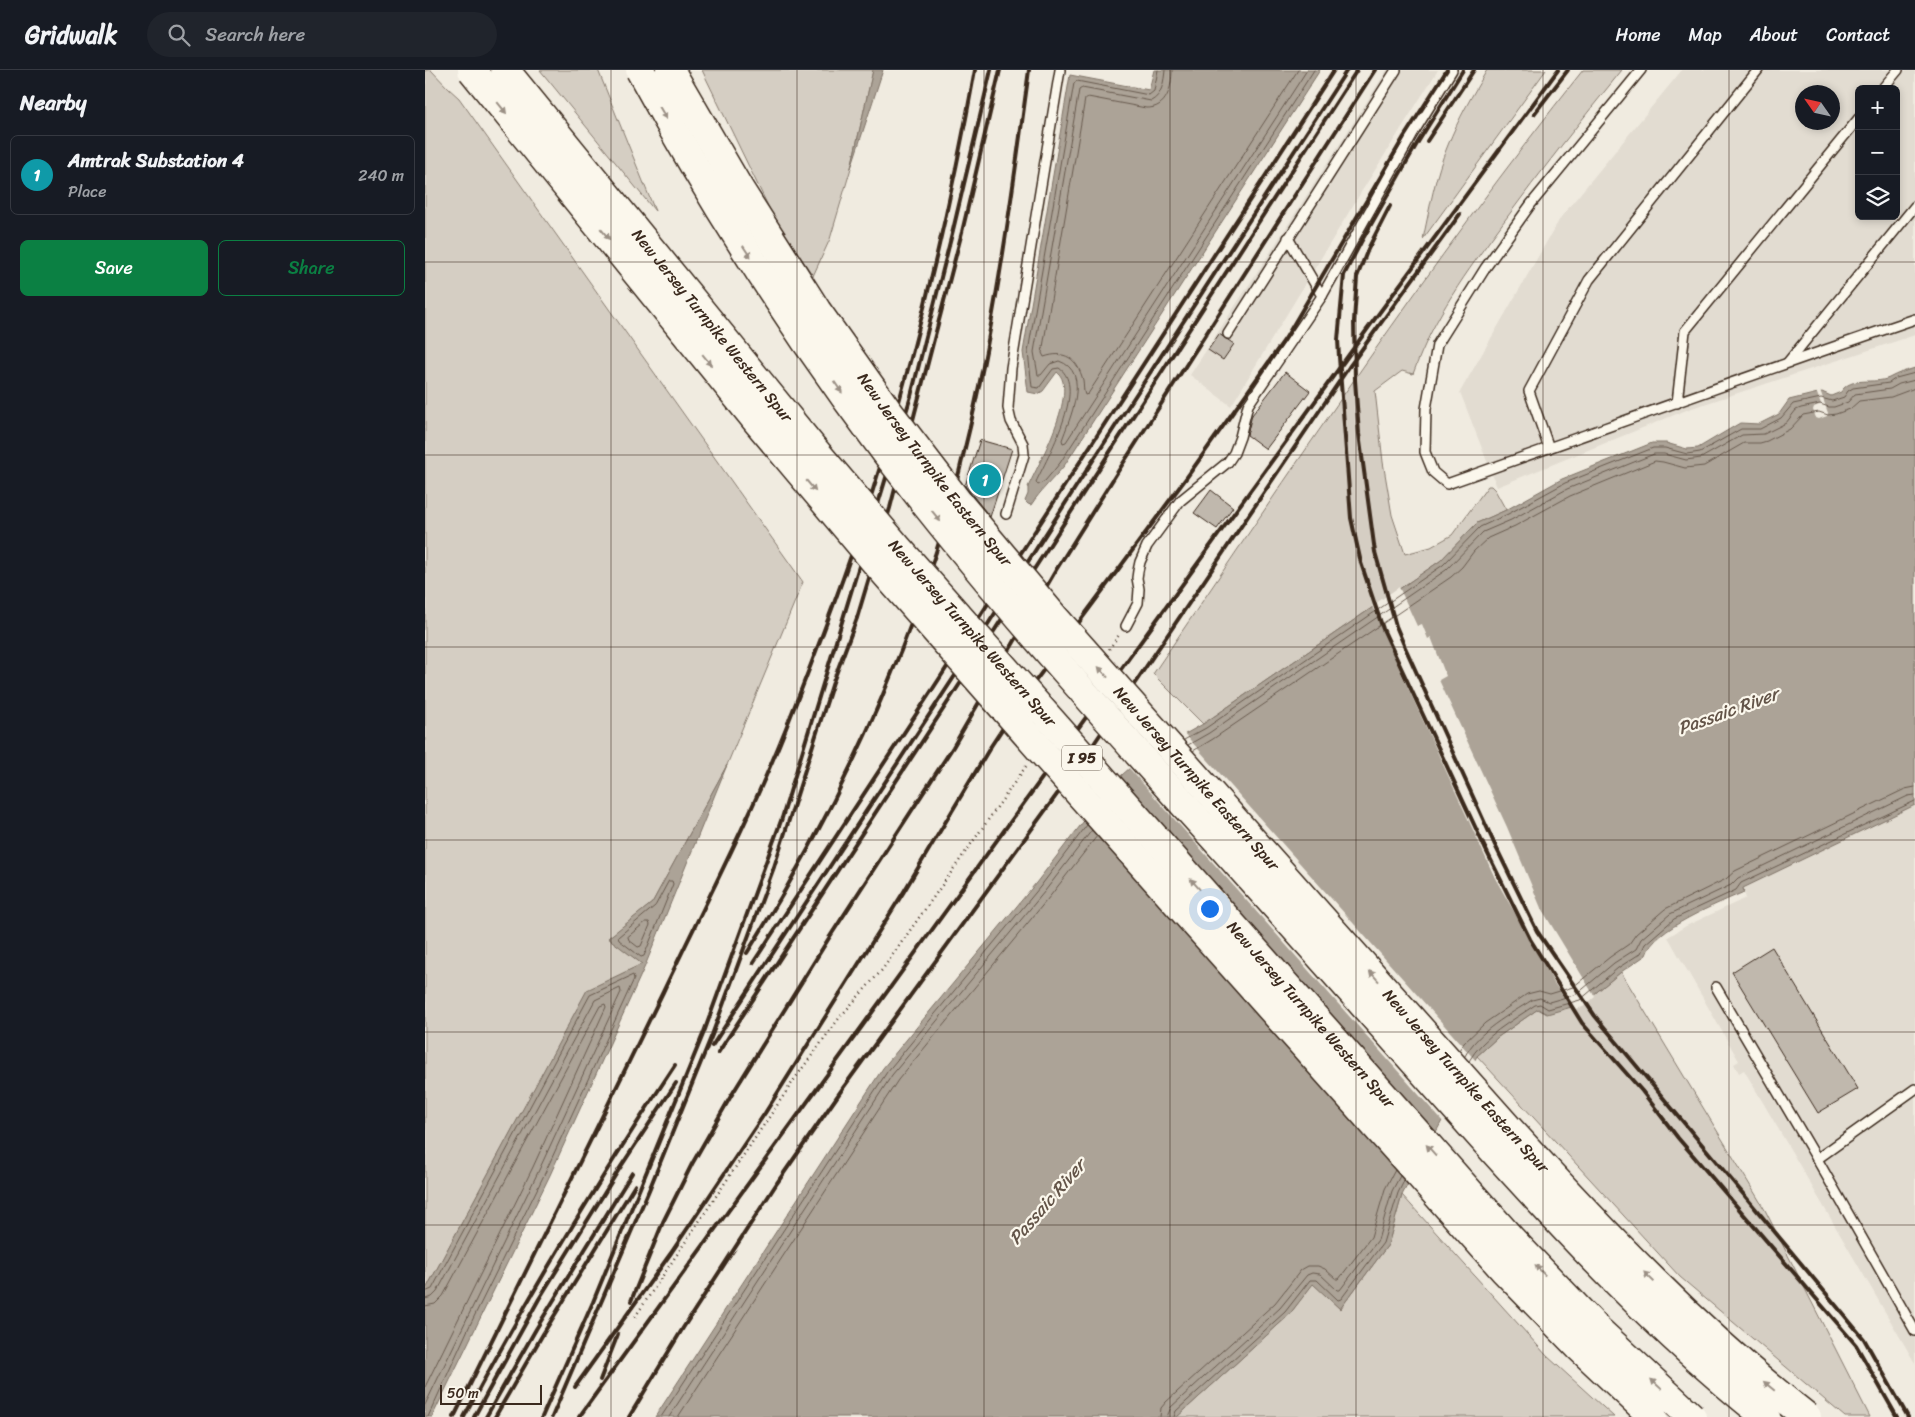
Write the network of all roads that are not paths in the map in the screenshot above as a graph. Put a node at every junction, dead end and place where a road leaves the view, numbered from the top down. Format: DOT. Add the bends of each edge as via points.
graph roads {
  1 [pos="472,70"];
  2 [pos="505,70"];
  3 [pos="640,70"];
  4 [pos="670,70"];
  5 [pos="1060,70"];
  6 [pos="1396,70"];
  7 [pos="1452,70"];
  8 [pos="1641,70"];
  9 [pos="1758,70"];
  10 [pos="1898,70"];
  11 [pos="1885,85"];
  12 [pos="1855,123"];
  13 [pos="1915,206"];
  14 [pos="1288,238"];
  15 [pos="1322,296"];
  16 [pos="1915,319"];
  17 [pos="1228,334"];
  18 [pos="1788,362"];
  19 [pos="1677,404"];
  20 [pos="1549,448"];
  21 [pos="1006,514"];
  22 [pos="1126,626"];
  23 [pos="1716,987"];
  24 [pos="1915,1089"];
  25 [pos="1817,1158"];
  26 [pos="1915,1331"];
  27 [pos="1653,1417"];
  28 [pos="1692,1417"];
  29 [pos="1766,1417"];
  30 [pos="1807,1417"];
  1 -- 27 [label="highway, New Jersey Turnpike Western Spur / I 95, one-way, bridge" via="798,471 951,649 1497,1262 1579,1347"];
  28 -- 2 [label="highway, New Jersey Turnpike Western Spur / I 95, one-way, bridge" via="1597,1329 1512,1240 974,636 818,455"];
  3 -- 29 [label="highway, New Jersey Turnpike Eastern Spur / I 95, one-way, bridge" via="711,194 800,332 885,452 993,587 1541,1203 1652,1317"];
  30 -- 4 [label="highway, New Jersey Turnpike Eastern Spur, one-way, bridge" via="1701,1327 1595,1222 1024,583 910,441 817,311 744,197"];
  5 -- 21 [label="lane" via="1011,368 1009,408 1011,421 1023,444 1023,455"];
  6 -- 14 [label="lane"];
  7 -- 15 [label="lane"];
  8 -- 20 [label="lane" via="1531,204 1437,345 1426,409 1425,452 1433,472 1447,484"];
  9 -- 20 [label="lane" via="1589,280 1529,392"];
  10 -- 11 [label="lane"];
  12 -- 19 [label="lane" via="1685,331"];
  13 -- 18 [label="lane"];
  14 -- 15 [label="lane"];
  14 -- 17 [label="lane"];
  15 -- 22 [label="lane" via="1248,405 1234,453 1228,462 1179,501 1147,546 1138,570 1138,603"];
  16 -- 18 [label="lane"];
  18 -- 19 [label="lane"];
  19 -- 20 [label="lane"];
  23 -- 25 [label="lane"];
  24 -- 25 [label="lane"];
  25 -- 26 [label="lane"];
}
